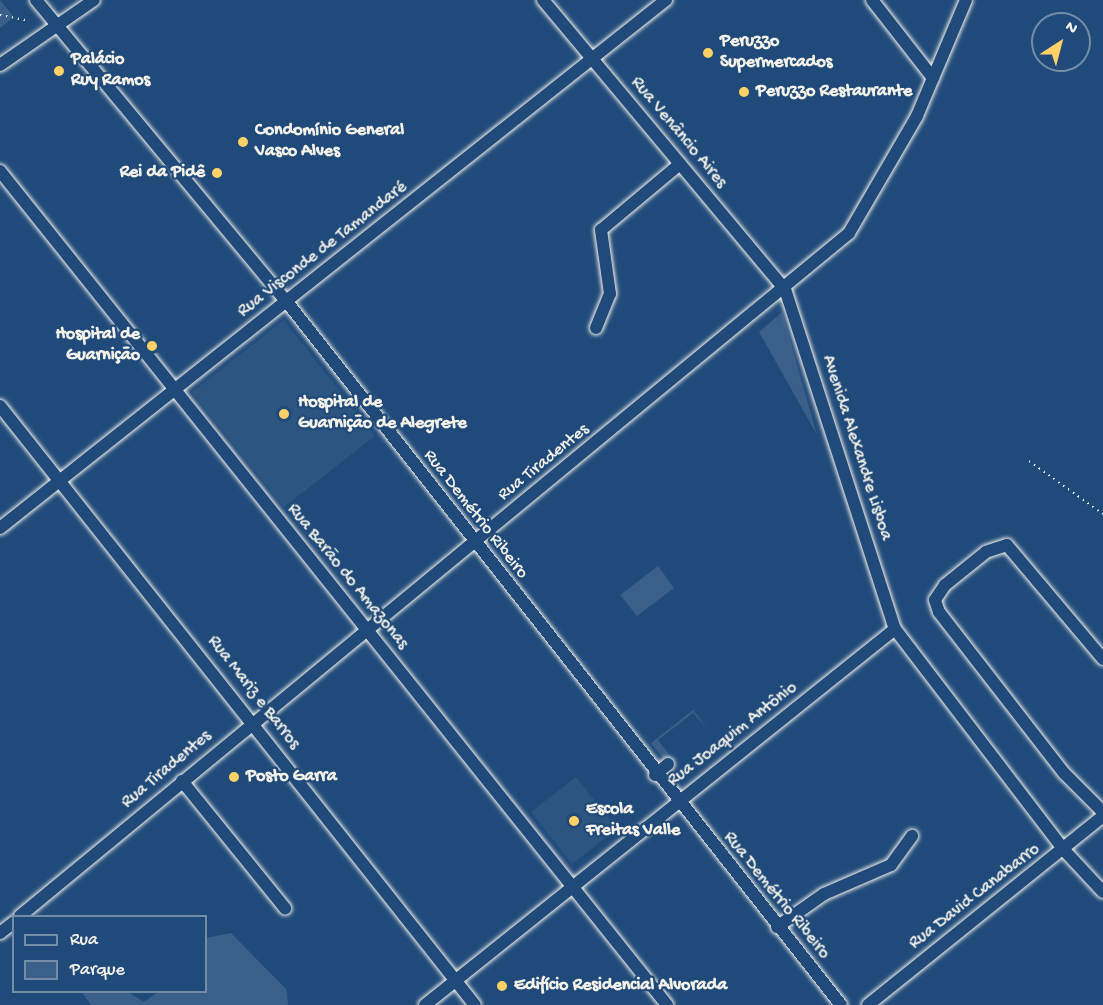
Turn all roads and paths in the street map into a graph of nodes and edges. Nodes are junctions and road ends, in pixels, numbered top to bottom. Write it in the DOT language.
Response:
graph roads {
  1 [pos="36,0"];
  2 [pos="94,0"];
  3 [pos="543,0"];
  4 [pos="666,0"];
  5 [pos="872,0"];
  6 [pos="966,0"];
  7 [pos="0,15"];
  8 [pos="26,20"];
  9 [pos="54,23"];
  10 [pos="593,58"];
  11 [pos="0,65"];
  12 [pos="933,78"];
  13 [pos="680,164"];
  14 [pos="0,171"];
  15 [pos="785,289"];
  16 [pos="286,302"];
  17 [pos="596,328"];
  18 [pos="174,391"];
  19 [pos="0,406"];
  20 [pos="1029,461"];
  21 [pos="60,480"];
  22 [pos="1103,514"];
  23 [pos="0,528"];
  24 [pos="474,543"];
  25 [pos="366,629"];
  26 [pos="895,629"];
  27 [pos="1103,659"];
  28 [pos="253,722"];
  29 [pos="668,764"];
  30 [pos="655,775"];
  31 [pos="182,781"];
  32 [pos="677,803"];
  33 [pos="1103,814"];
  34 [pos="912,836"];
  35 [pos="1064,850"];
  36 [pos="573,887"];
  37 [pos="1103,892"];
  38 [pos="285,908"];
  39 [pos="21,915"];
  40 [pos="12,924"];
  41 [pos="777,927"];
  42 [pos="0,933"];
  43 [pos="455,981"];
  44 [pos="425,1005"];
  45 [pos="475,1005"];
  46 [pos="667,1005"];
  47 [pos="841,1005"];
  48 [pos="868,1005"];
  1 -- 9 [label="street, Rua Demétrio Ribeiro"];
  2 -- 9 [label="street"];
  3 -- 10 [label="street, Rua Venâncio Aires"];
  4 -- 10 [label="street, Rua Visconde de Tamandaré"];
  5 -- 12 [label="street"];
  6 -- 12 [label="street"];
  7 -- 8 [label="path"];
  9 -- 11 [label="street"];
  9 -- 16 [label="street, Rua Demétrio Ribeiro"];
  10 -- 13 [label="street, Rua Venâncio Aires"];
  10 -- 16 [label="street, Rua Visconde de Tamandaré"];
  12 -- 15 [label="street"];
  13 -- 15 [label="street, Rua Venâncio Aires"];
  13 -- 17 [label="street"];
  14 -- 18 [label="street, Rua Barão do Amazonas"];
  15 -- 24 [label="street, Rua Tiradentes"];
  15 -- 26 [label="street, Avenida Alexandre Lisboa"];
  16 -- 18 [label="street, Rua Visconde de Tamandaré"];
  16 -- 24 [label="street, Rua Demétrio Ribeiro"];
  18 -- 21 [label="street, Rua Visconde de Tamandaré"];
  18 -- 25 [label="street, Rua Barão do Amazonas"];
  19 -- 21 [label="street, Rua Mariz e Barros"];
  20 -- 22 [label="path"];
  21 -- 23 [label="street, Rua Visconde de Tamandaré"];
  21 -- 28 [label="street, Rua Mariz e Barros"];
  24 -- 25 [label="street, Rua Tiradentes"];
  24 -- 30 [label="street, Rua Demétrio Ribeiro"];
  25 -- 28 [label="street, Rua Tiradentes"];
  25 -- 36 [label="street, Rua Barão do Amazonas"];
  26 -- 32 [label="street, Rua Joaquim Antônio"];
  26 -- 35 [label="street, Avenida Alexandre Lisboa"];
  27 -- 33 [label="street"];
  28 -- 31 [label="street, Rua Tiradentes"];
  28 -- 43 [label="street, Rua Mariz e Barros"];
  29 -- 30 [label="street"];
  30 -- 32 [label="street, Rua Demétrio Ribeiro"];
  31 -- 38 [label="street"];
  31 -- 39 [label="street, Rua Tiradentes"];
  32 -- 36 [label="street, Rua Joaquim Antônio"];
  32 -- 41 [label="street, Rua Demétrio Ribeiro"];
  33 -- 35 [label="street, Rua David Canabarro"];
  34 -- 41 [label="street"];
  35 -- 37 [label="street, Avenida Alexandre Lisboa"];
  35 -- 48 [label="street, Rua David Canabarro"];
  36 -- 43 [label="street, Rua Joaquim Antônio"];
  36 -- 46 [label="street, Rua Barão do Amazonas"];
  40 -- 42 [label="street"];
  41 -- 47 [label="street, Rua Demétrio Ribeiro"];
  43 -- 44 [label="street, Rua Joaquim Antônio"];
  43 -- 45 [label="street, Rua Mariz e Barros"];
}
